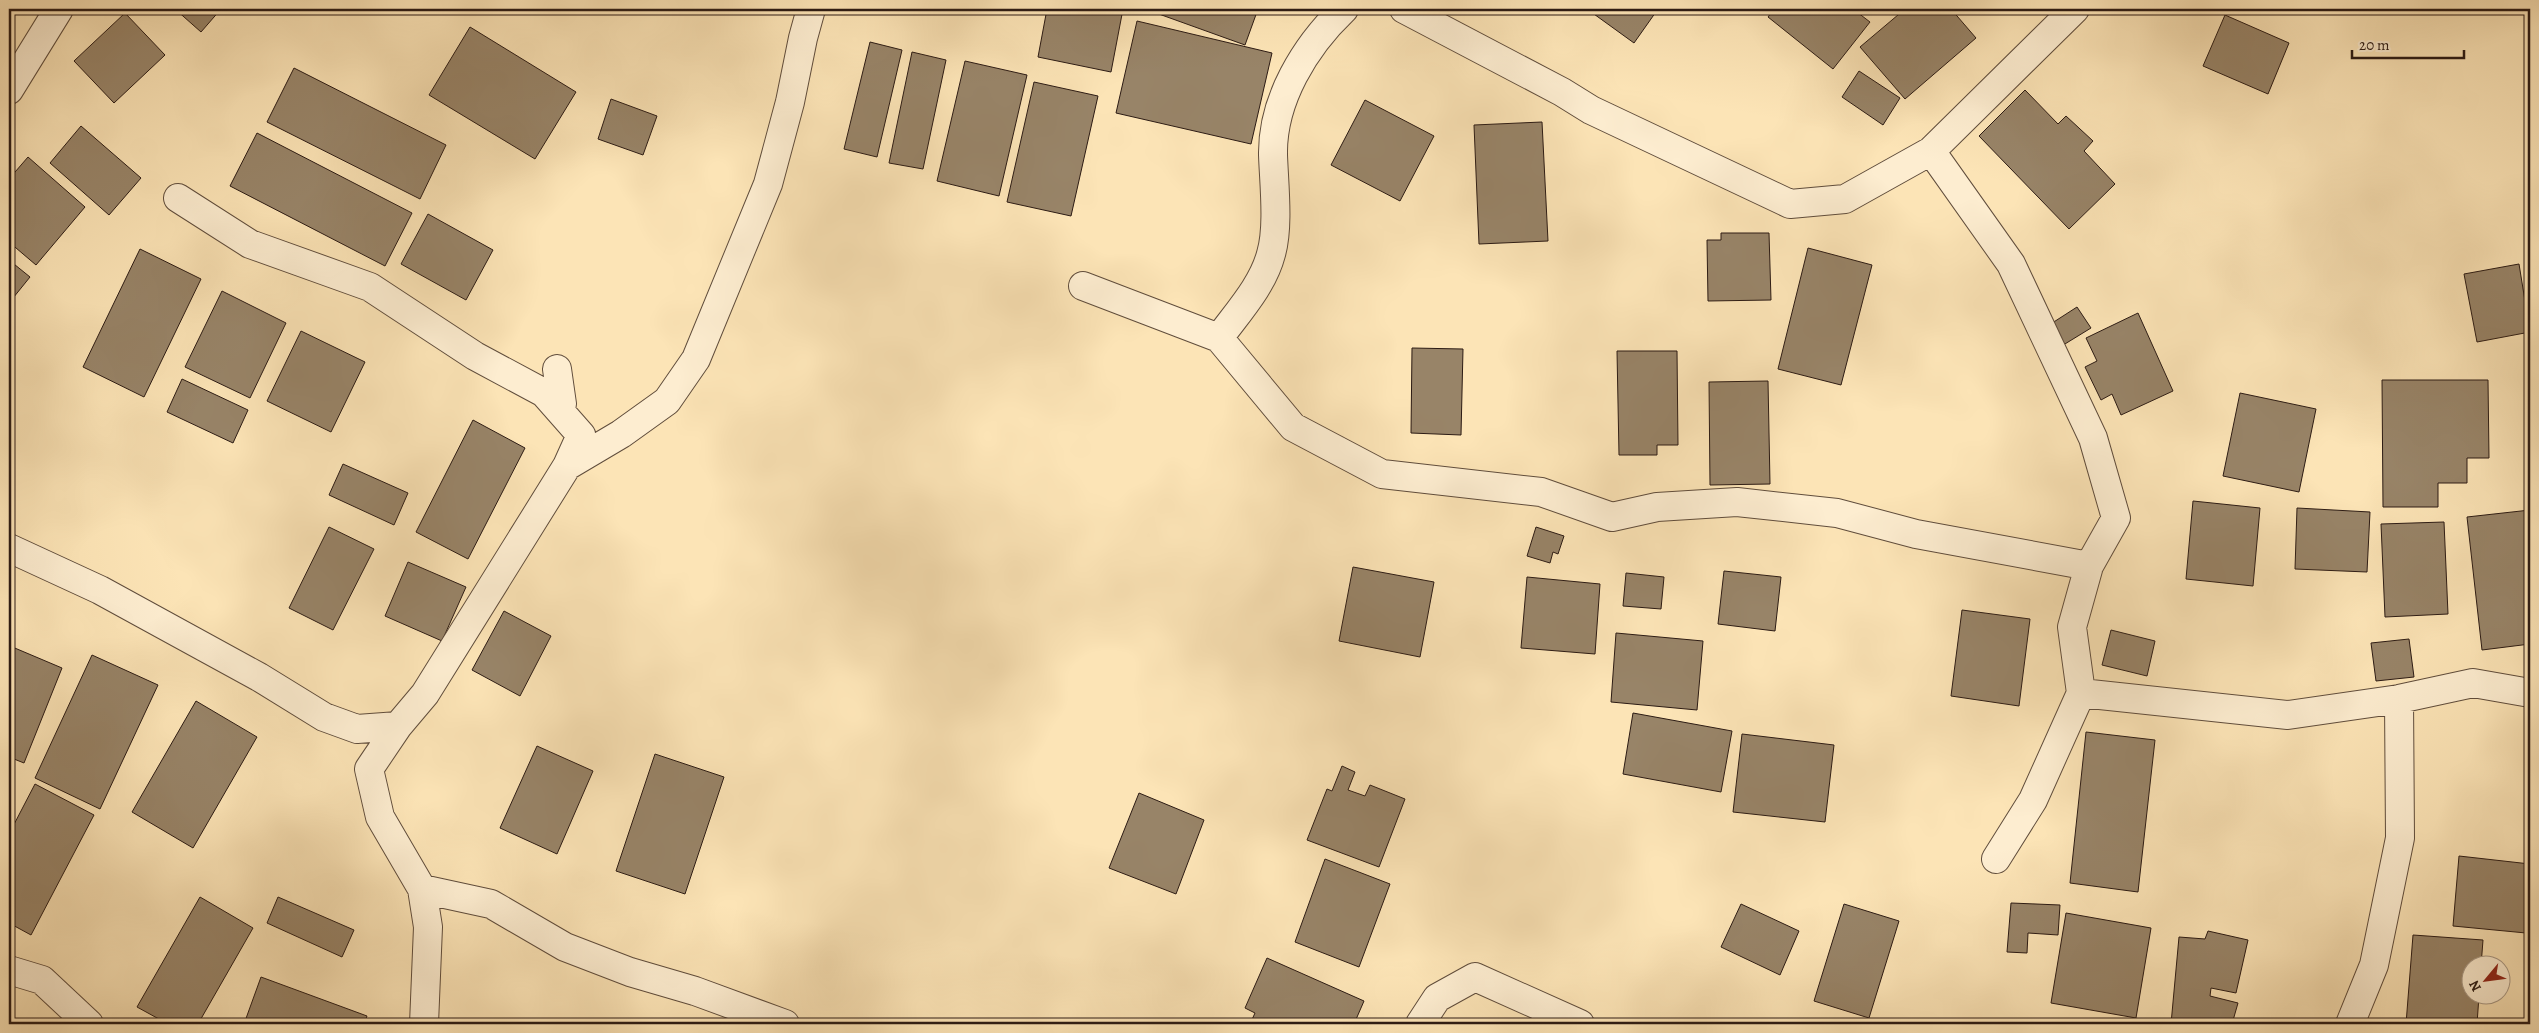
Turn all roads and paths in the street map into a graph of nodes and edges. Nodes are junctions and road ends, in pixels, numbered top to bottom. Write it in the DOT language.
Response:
graph roads {
  1 [pos="59,9"];
  2 [pos="811,9"];
  3 [pos="1404,9"];
  4 [pos="2074,9"];
  5 [pos="1330,14"];
  6 [pos="9,90"];
  7 [pos="1931,151"];
  8 [pos="178,198"];
  9 [pos="1083,286"];
  10 [pos="1219,338"];
  11 [pos="557,369"];
  12 [pos="544,393"];
  13 [pos="567,466"];
  14 [pos="9,548"];
  15 [pos="2089,566"];
  16 [pos="2081,693"];
  17 [pos="2530,693"];
  18 [pos="2400,699"];
  19 [pos="398,726"];
  20 [pos="357,729"];
  21 [pos="369,769"];
  22 [pos="1996,859"];
  23 [pos="422,889"];
  24 [pos="9,970"];
  25 [pos="89,1024"];
  26 [pos="424,1024"];
  27 [pos="785,1024"];
  28 [pos="1420,1024"];
  29 [pos="1580,1024"];
  30 [pos="2350,1024"];
  1 -- 6 [label="street"];
  2 -- 13 [label="street"];
  3 -- 7 [label="street"];
  4 -- 7 [label="street"];
  5 -- 10 [label="street"];
  7 -- 15 [label="street"];
  8 -- 12 [label="street"];
  9 -- 10 [label="street"];
  10 -- 15 [label="street"];
  11 -- 12 [label="street"];
  12 -- 13 [label="street"];
  13 -- 19 [label="street"];
  14 -- 20 [label="street"];
  15 -- 16 [label="street"];
  16 -- 18 [label="street"];
  16 -- 22 [label="street"];
  17 -- 18 [label="street"];
  18 -- 30 [label="street"];
  19 -- 20 [label="street"];
  19 -- 21 [label="street"];
  20 -- 21 [label="street"];
  21 -- 23 [label="street"];
  23 -- 26 [label="street"];
  23 -- 27 [label="street"];
  24 -- 25 [label="street"];
  28 -- 29 [label="street"];
}
